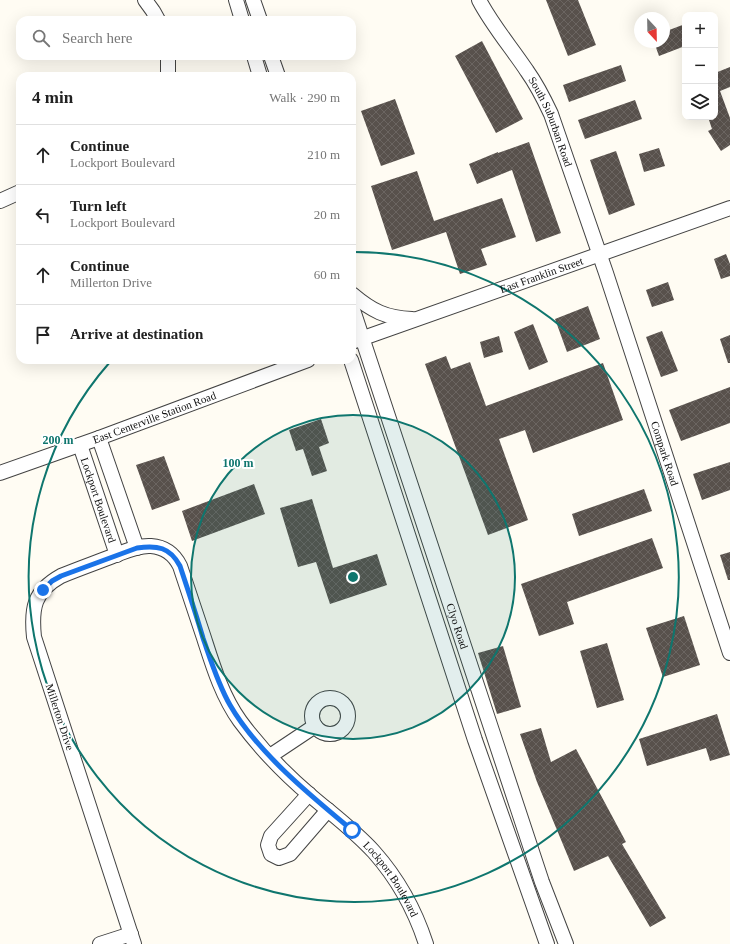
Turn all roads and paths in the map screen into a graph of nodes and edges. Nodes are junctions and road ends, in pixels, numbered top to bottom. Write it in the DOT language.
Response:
graph roads {
  1 [pos="145,0"];
  2 [pos="236,0"];
  3 [pos="253,0"];
  4 [pos="479,0"];
  5 [pos="156,16"];
  6 [pos="241,16"];
  7 [pos="259,16"];
  8 [pos="168,60"];
  9 [pos="255,60"];
  10 [pos="272,60"];
  11 [pos="168,72"];
  12 [pos="259,72"];
  13 [pos="277,72"];
  14 [pos="16,194"];
  15 [pos="0,201"];
  16 [pos="730,208"];
  17 [pos="600,254"];
  18 [pos="356,297"];
  19 [pos="417,319"];
  20 [pos="357,340"];
  21 [pos="297,364"];
  22 [pos="352,364"];
  23 [pos="99,438"];
  24 [pos="80,445"];
  25 [pos="0,473"];
  26 [pos="137,548"];
  27 [pos="117,555"];
  28 [pos="730,653"];
  29 [pos="315,726"];
  30 [pos="270,756"];
  31 [pos="309,794"];
  32 [pos="328,810"];
  33 [pos="133,939"];
  34 [pos="100,944"];
  35 [pos="426,944"];
  36 [pos="547,944"];
  37 [pos="566,944"];
  1 -- 5 [label="street"];
  2 -- 6 [label="street"];
  3 -- 7 [label="street"];
  4 -- 17 [label="street, South Suburban Road"];
  8 -- 11 [label="street"];
  9 -- 12 [label="street"];
  10 -- 13 [label="street"];
  14 -- 15 [label="street"];
  16 -- 17 [label="street, East Franklin Street"];
  17 -- 19 [label="street, East Franklin Street"];
  17 -- 28 [label="street, Compark Road"];
  18 -- 19 [label="street"];
  19 -- 20 [label="street, East Franklin Street"];
  20 -- 37 [label="street, Clyo Road"];
  21 -- 23 [label="street, East Centerville Station Road"];
  22 -- 36 [label="street, Clyo Road"];
  23 -- 24 [label="street, East Centerville Station Road"];
  23 -- 26 [label="street, Lockport Boulevard"];
  24 -- 25 [label="street, East Centerville Station Road"];
  24 -- 27 [label="street, Lockport Boulevard"];
  26 -- 27 [label="street, Millerton Drive"];
  26 -- 30 [label="street, Lockport Boulevard"];
  27 -- 33 [label="street, Millerton Drive"];
  29 -- 30 [label="street"];
  30 -- 31 [label="street, Lockport Boulevard"];
  31 -- 32 [label="street, Lockport Boulevard"];
  31 -- 32 [label="street"];
  32 -- 35 [label="street, Lockport Boulevard"];
  33 -- 34 [label="street"];
}
